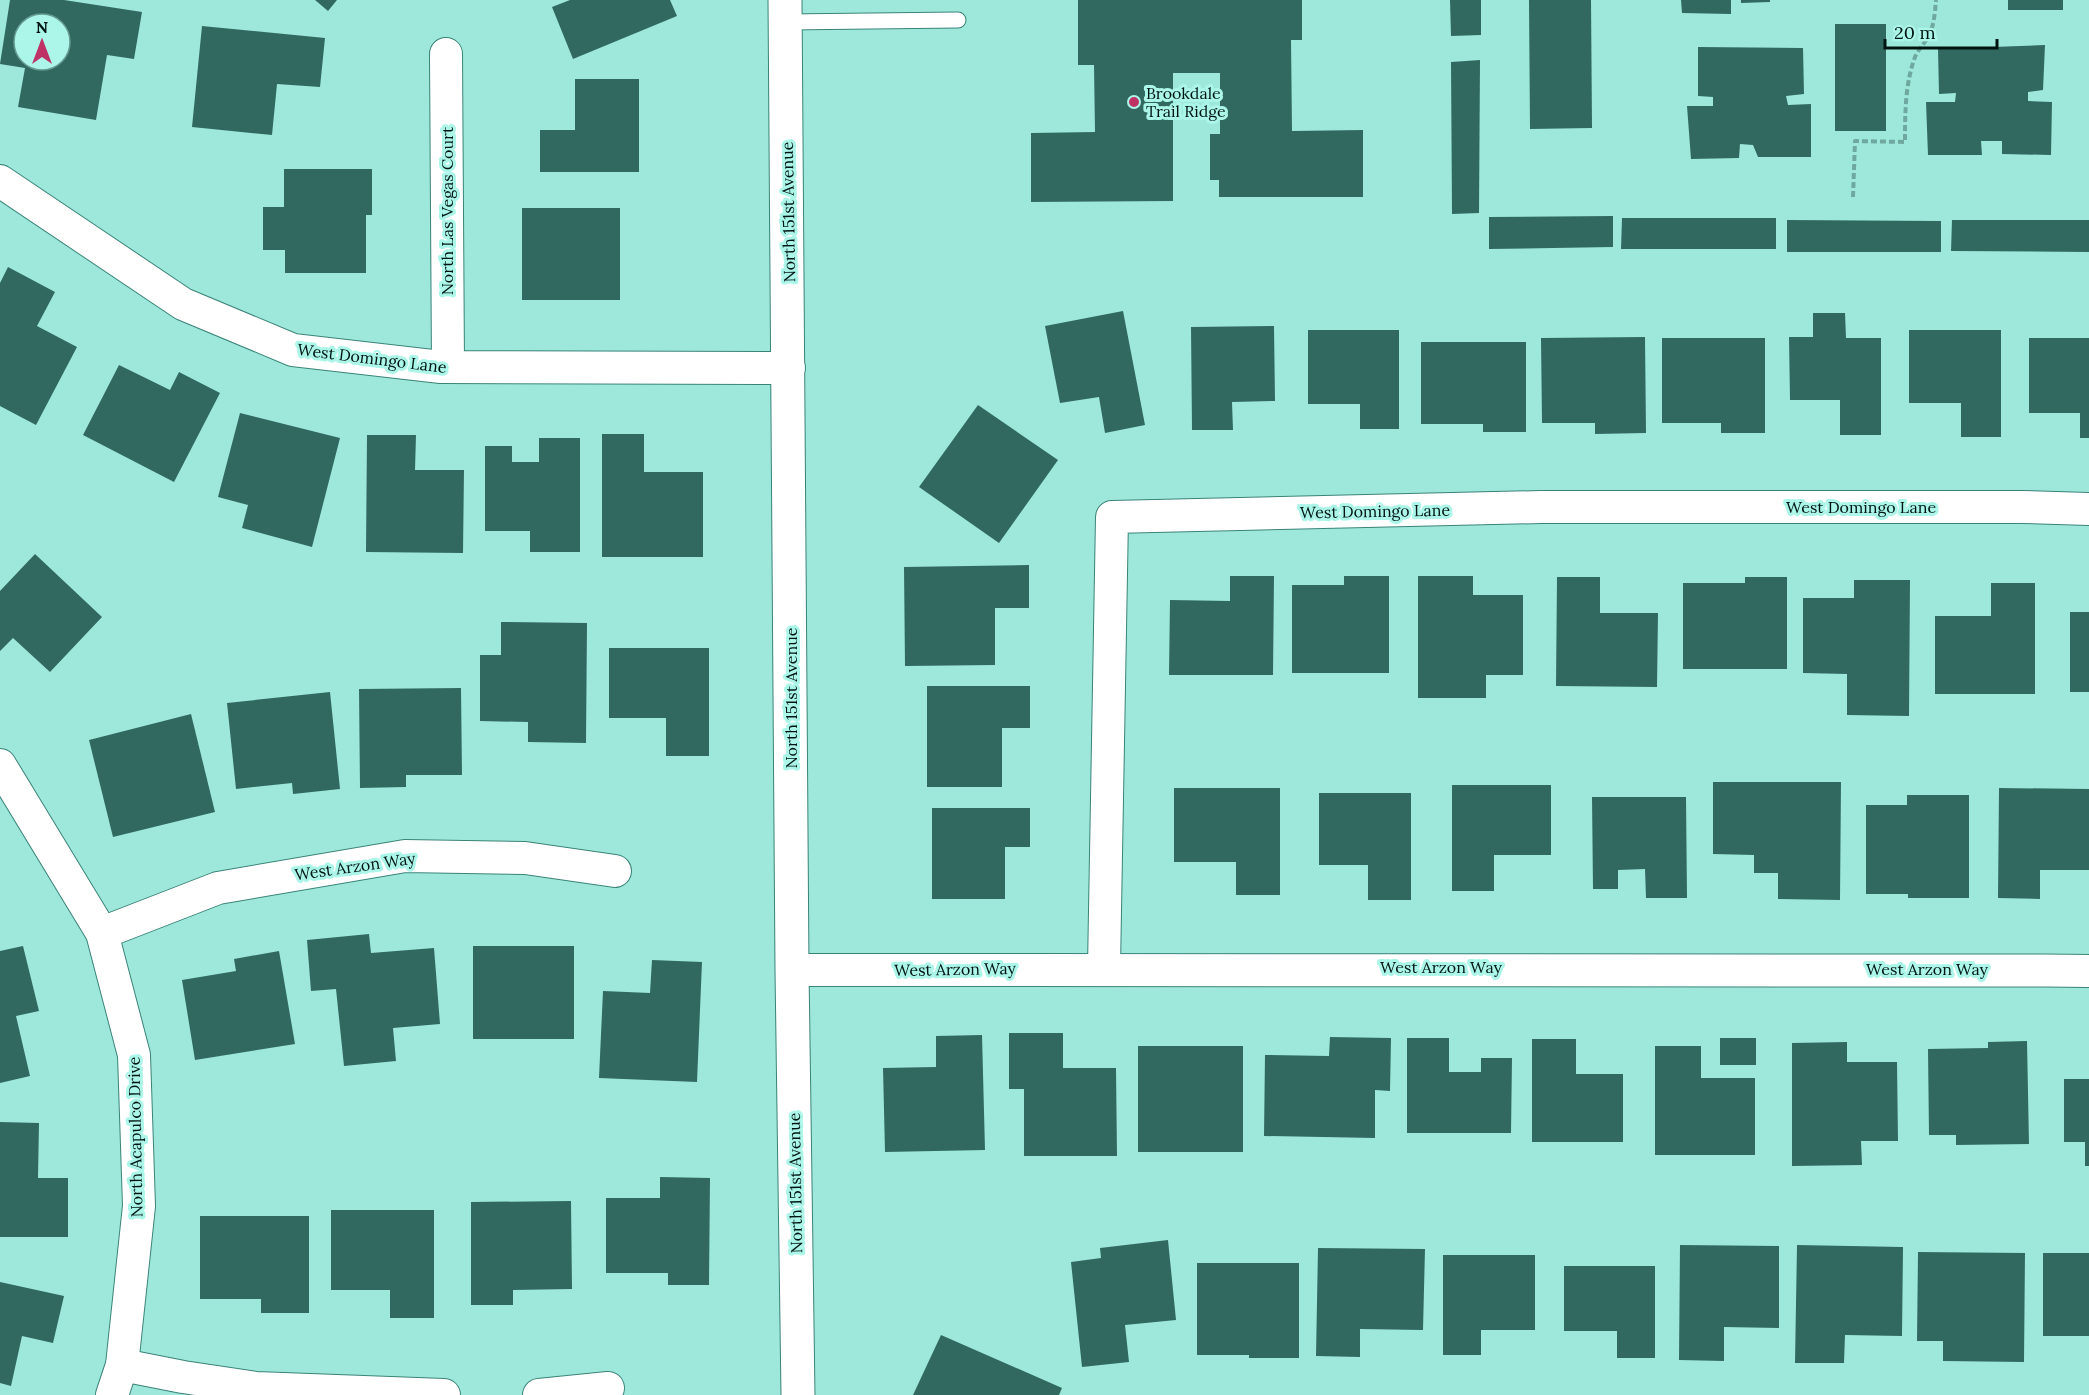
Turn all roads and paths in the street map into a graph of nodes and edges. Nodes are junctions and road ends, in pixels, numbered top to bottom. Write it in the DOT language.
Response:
graph roads {
  1 [pos="1936,0"];
  2 [pos="786,11"];
  3 [pos="958,20"];
  4 [pos="446,54"];
  5 [pos="0,181"];
  6 [pos="1853,197"];
  7 [pos="448,367"];
  8 [pos="789,369"];
  9 [pos="2089,509"];
  10 [pos="0,765"];
  11 [pos="615,871"];
  12 [pos="102,933"];
  13 [pos="1104,967"];
  14 [pos="792,970"];
  15 [pos="2089,970"];
  16 [pos="122,1365"];
  17 [pos="608,1388"];
  18 [pos="112,1395"];
  19 [pos="444,1395"];
  20 [pos="539,1395"];
  21 [pos="798,1395"];
  1 -- 6 [label="path"];
  2 -- 3 [label="lane"];
  2 -- 8 [label="street, North 151st Avenue"];
  4 -- 7 [label="street, North Las Vegas Court"];
  5 -- 7 [label="street, West Domingo Lane"];
  7 -- 8 [label="street, West Domingo Lane"];
  8 -- 14 [label="street, North 151st Avenue"];
  9 -- 13 [label="street, West Domingo Lane"];
  10 -- 12 [label="street, North Acapulco Drive"];
  11 -- 12 [label="street, West Arzon Way"];
  12 -- 16 [label="street, North Acapulco Drive"];
  13 -- 14 [label="street, West Arzon Way"];
  13 -- 15 [label="street, West Arzon Way"];
  14 -- 21 [label="street, North 151st Avenue"];
  16 -- 18 [label="street, North Acapulco Drive"];
  16 -- 19 [label="street"];
  17 -- 20 [label="street"];
}
